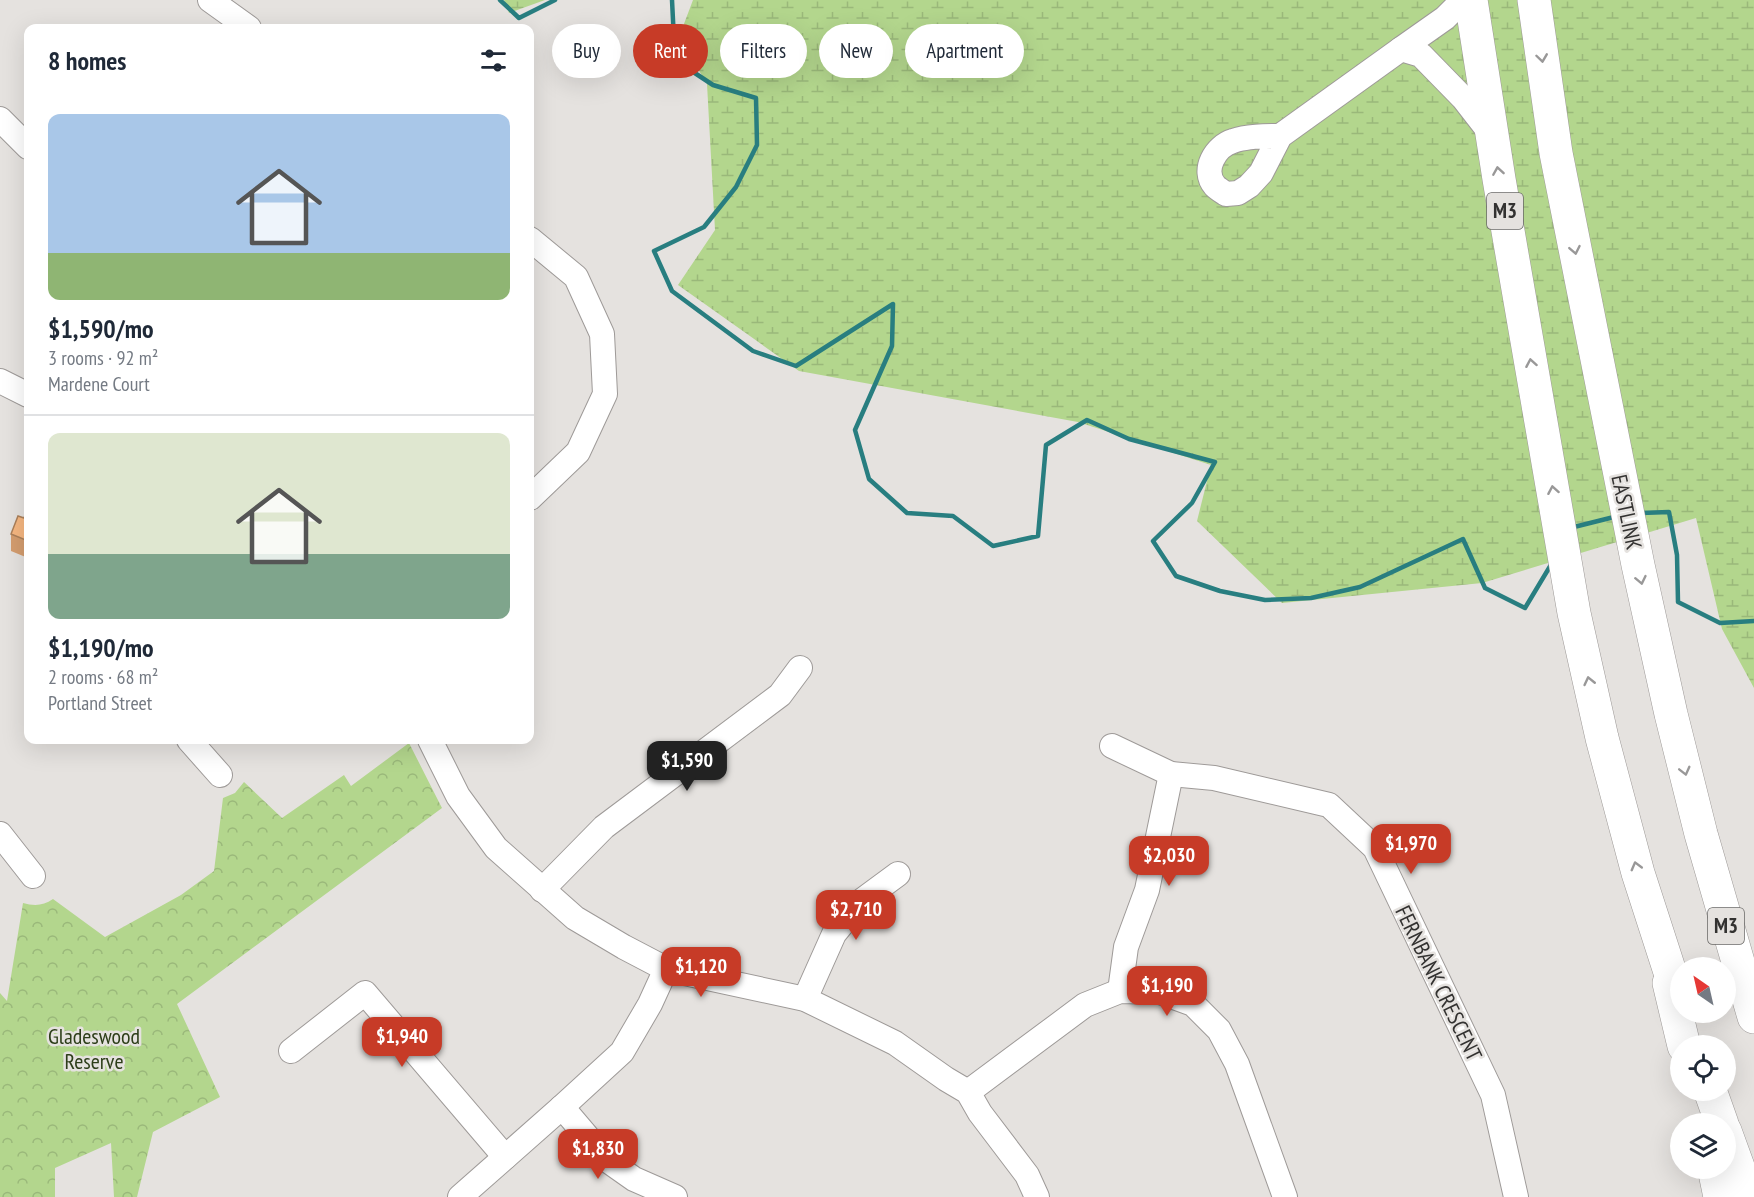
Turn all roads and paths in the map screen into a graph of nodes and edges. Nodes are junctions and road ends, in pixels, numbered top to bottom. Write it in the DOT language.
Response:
graph roads {
  1 [pos="210,0"];
  2 [pos="1463,0"];
  3 [pos="1471,0"];
  4 [pos="1534,0"];
  5 [pos="243,24"];
  6 [pos="1401,49"];
  7 [pos="0,119"];
  8 [pos="1280,136"];
  9 [pos="1492,136"];
  10 [pos="24,143"];
  11 [pos="534,242"];
  12 [pos="0,381"];
  13 [pos="24,393"];
  14 [pos="534,494"];
  15 [pos="801,668"];
  16 [pos="193,744"];
  17 [pos="432,744"];
  18 [pos="1112,746"];
  19 [pos="1171,774"];
  20 [pos="220,775"];
  21 [pos="0,834"];
  22 [pos="1701,834"];
  23 [pos="898,874"];
  24 [pos="33,876"];
  25 [pos="542,890"];
  26 [pos="1654,922"];
  27 [pos="1754,962"];
  28 [pos="666,969"];
  29 [pos="1670,972"];
  30 [pos="1120,991"];
  31 [pos="805,999"];
  32 [pos="1754,1017"];
  33 [pos="1681,1035"];
  34 [pos="291,1051"];
  35 [pos="968,1092"];
  36 [pos="562,1107"];
  37 [pos="505,1157"];
  38 [pos="1736,1161"];
  39 [pos="1716,1179"];
  40 [pos="460,1197"];
  41 [pos="675,1197"];
  42 [pos="1037,1197"];
  43 [pos="1285,1197"];
  44 [pos="1516,1197"];
  45 [pos="1720,1197"];
  46 [pos="1749,1197"];
  1 -- 5 [label="street"];
  2 -- 6 [label="street"];
  3 -- 9 [label="highway, M3"];
  4 -- 22 [label="highway, EASTLINK / M3, one-way"];
  6 -- 8 [label="street"];
  6 -- 9 [label="street"];
  7 -- 10 [label="street"];
  26 -- 9 [label="highway, M3, one-way"];
  11 -- 14 [label="street"];
  12 -- 13 [label="street"];
  15 -- 25 [label="street"];
  16 -- 20 [label="street"];
  17 -- 25 [label="street"];
  18 -- 19 [label="street, FERNBANK CRESCENT"];
  19 -- 30 [label="street"];
  19 -- 44 [label="street, FERNBANK CRESCENT"];
  21 -- 24 [label="street"];
  22 -- 27 [label="highway"];
  22 -- 32 [label="highway, EASTLINK / M3"];
  23 -- 31 [label="street"];
  25 -- 28 [label="street"];
  26 -- 29 [label="highway, M3"];
  26 -- 33 [label="highway"];
  28 -- 31 [label="street"];
  28 -- 36 [label="street"];
  30 -- 35 [label="street"];
  30 -- 43 [label="street"];
  31 -- 35 [label="street"];
  34 -- 37 [label="street"];
  35 -- 42 [label="street"];
  36 -- 37 [label="street"];
  36 -- 41 [label="street"];
  37 -- 40 [label="street"];
  38 -- 46 [label="highway"];
  39 -- 45 [label="highway"];
}
